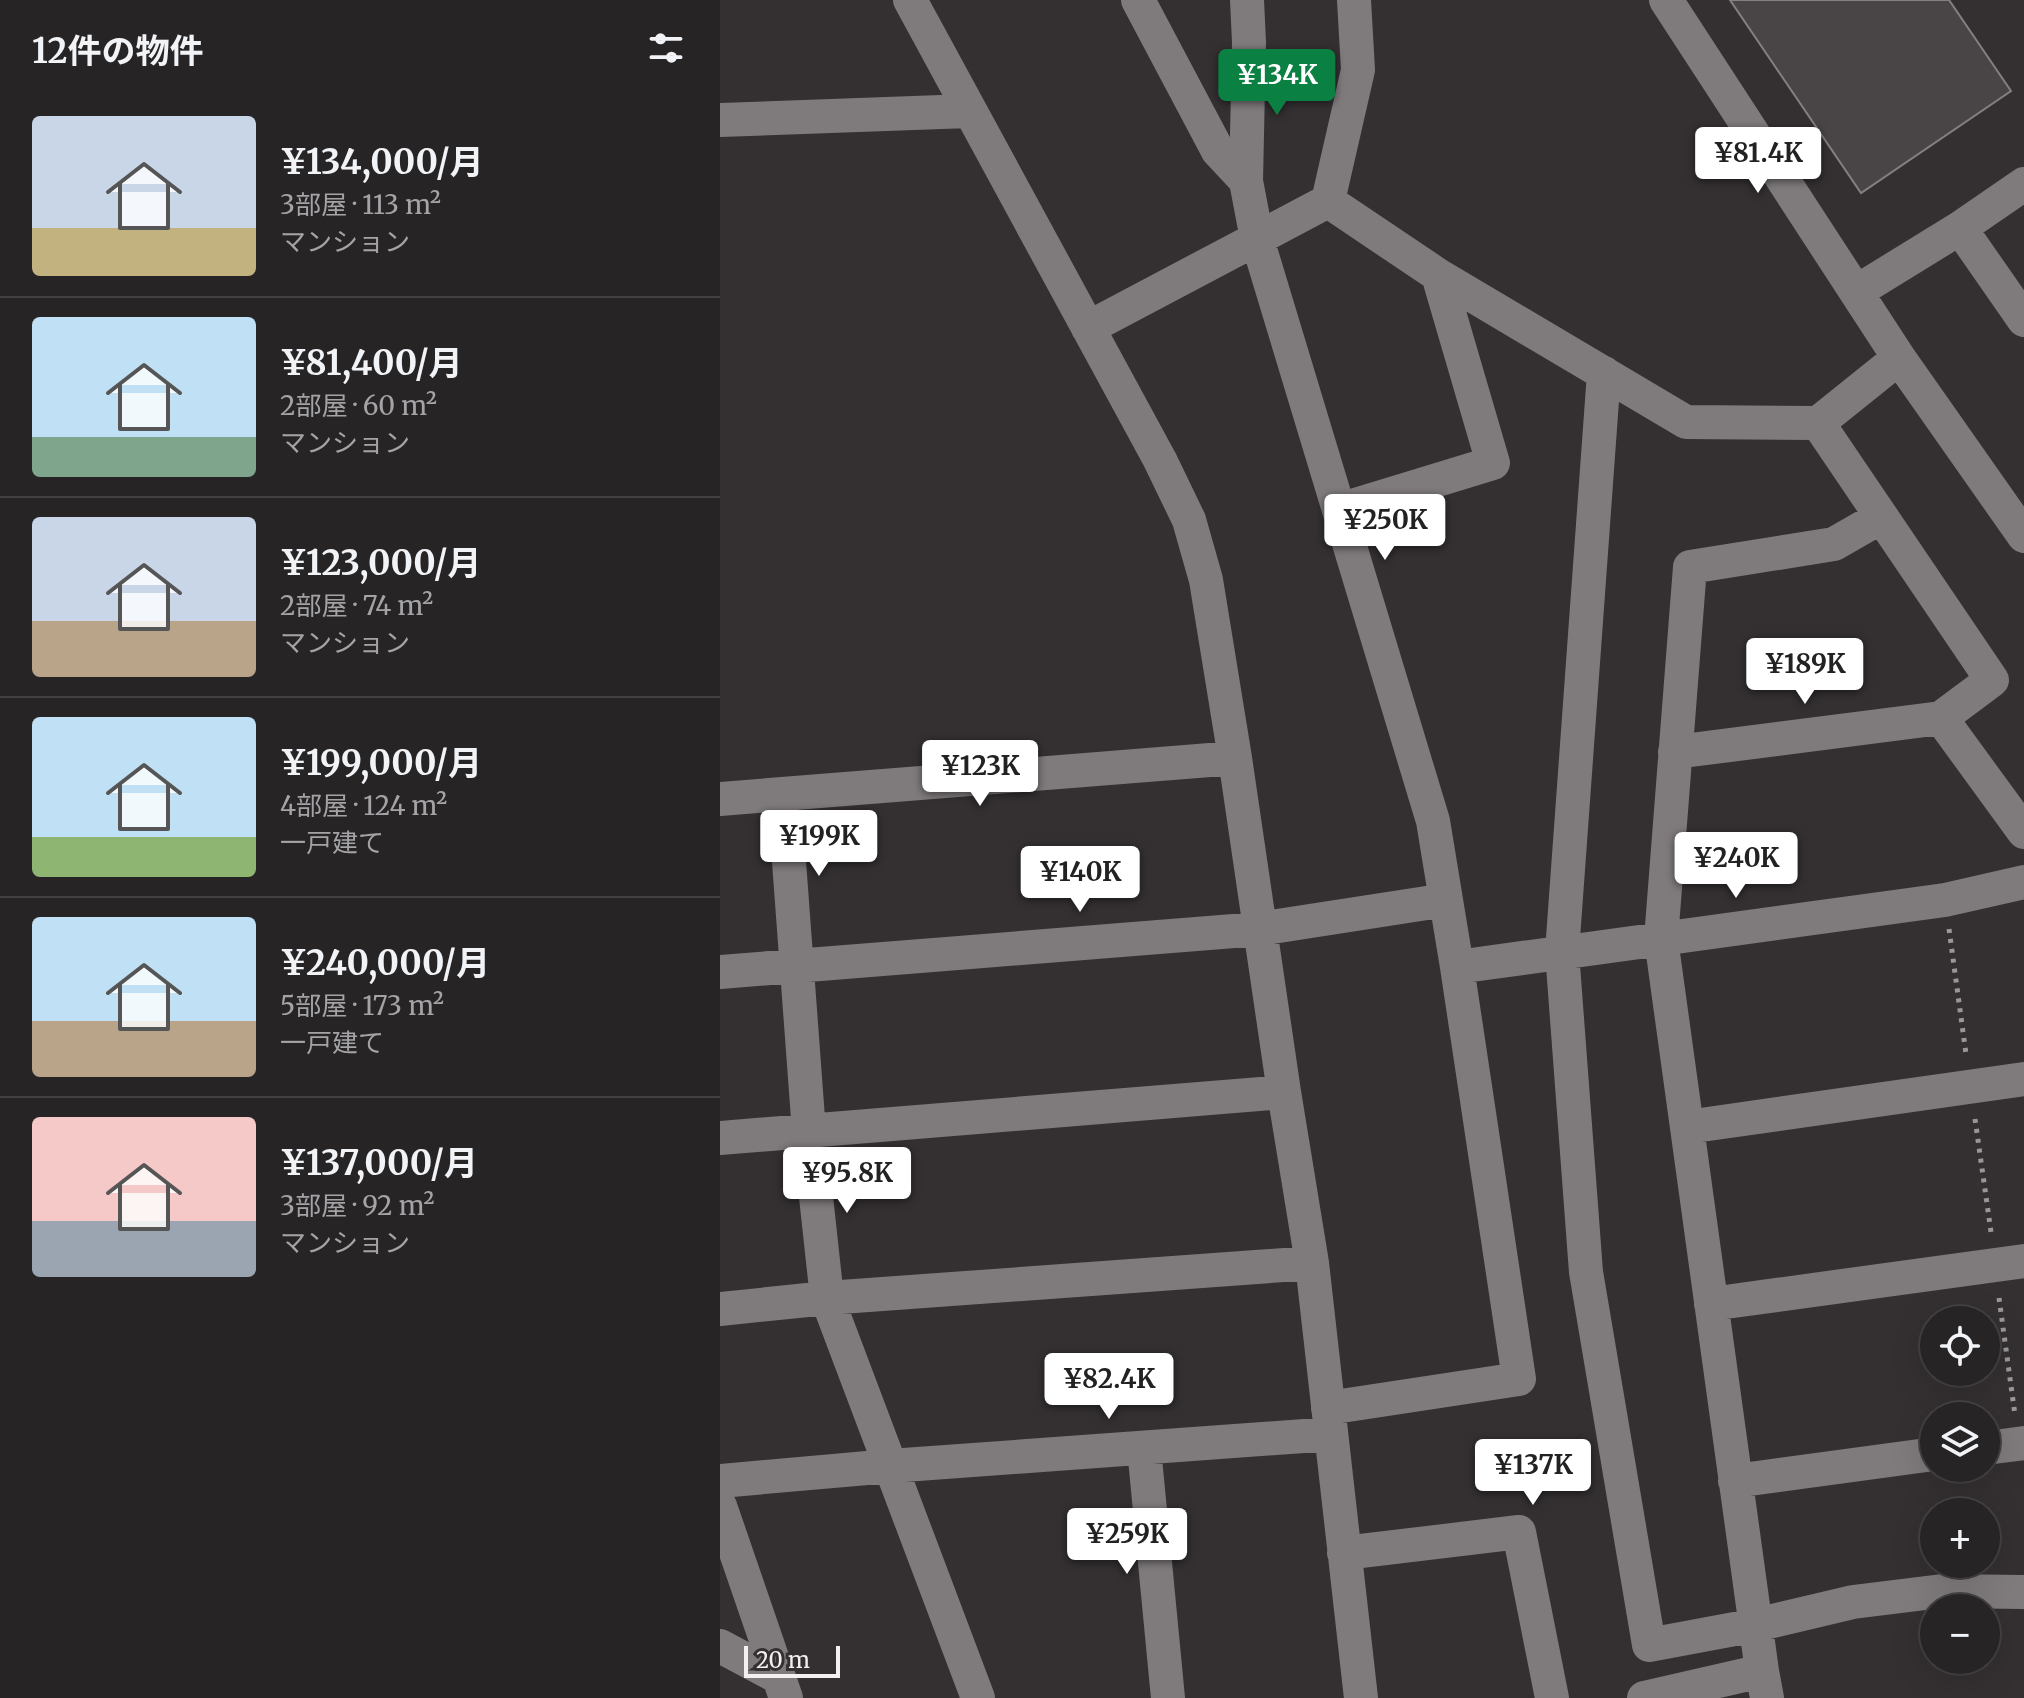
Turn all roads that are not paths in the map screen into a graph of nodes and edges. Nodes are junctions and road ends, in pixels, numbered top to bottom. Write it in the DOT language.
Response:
graph roads {
  1 [pos="910,0"];
  2 [pos="1138,0"];
  3 [pos="1247,0"];
  4 [pos="1354,0"];
  5 [pos="1666,0"];
  6 [pos="969,111"];
  7 [pos="720,120"];
  8 [pos="1246,181"];
  9 [pos="2024,184"];
  10 [pos="1328,201"];
  11 [pos="1960,228"];
  12 [pos="1257,239"];
  13 [pos="1438,275"];
  14 [pos="1856,292"];
  15 [pos="2024,320"];
  16 [pos="1088,328"];
  17 [pos="1899,358"];
  18 [pos="1604,373"];
  19 [pos="1818,423"];
  20 [pos="1339,510"];
  21 [pos="1881,517"];
  22 [pos="2024,536"];
  23 [pos="1941,718"];
  24 [pos="1675,752"];
  25 [pos="1235,758"];
  26 [pos="784,794"];
  27 [pos="720,799"];
  28 [pos="2024,832"];
  29 [pos="2024,882"];
  30 [pos="1446,900"];
  31 [pos="1259,929"];
  32 [pos="1661,939"];
  33 [pos="1562,952"];
  34 [pos="796,966"];
  35 [pos="1457,967"];
  36 [pos="720,972"];
  37 [pos="2024,1079"];
  38 [pos="1284,1092"];
  39 [pos="1687,1127"];
  40 [pos="809,1132"];
  41 [pos="720,1138"];
  42 [pos="1312,1263"];
  43 [pos="2010,1263"];
  44 [pos="827,1298"];
  45 [pos="1711,1304"];
  46 [pos="720,1309"];
  47 [pos="1330,1421"];
  48 [pos="1144,1448"];
  49 [pos="1920,1456"];
  50 [pos="890,1466"];
  51 [pos="720,1481"];
  52 [pos="1735,1481"];
  53 [pos="720,1506"];
  54 [pos="1344,1553"];
  55 [pos="2024,1592"];
  56 [pos="1756,1625"];
  57 [pos="720,1646"];
  58 [pos="1765,1685"];
  59 [pos="782,1688"];
  60 [pos="978,1698"];
  61 [pos="1168,1698"];
  62 [pos="1361,1698"];
  63 [pos="1552,1698"];
  64 [pos="1644,1698"];
  1 -- 6 [label="street"];
  2 -- 8 [label="street"];
  3 -- 8 [label="street"];
  4 -- 10 [label="street"];
  5 -- 14 [label="street"];
  6 -- 7 [label="street"];
  6 -- 16 [label="street"];
  8 -- 12 [label="street"];
  9 -- 11 [label="street"];
  10 -- 12 [label="street"];
  10 -- 13 [label="street"];
  11 -- 14 [label="street"];
  11 -- 15 [label="street"];
  12 -- 16 [label="street"];
  12 -- 20 [label="street"];
  13 -- 18 [label="street"];
  13 -- 20 [label="street"];
  14 -- 17 [label="street"];
  16 -- 25 [label="street"];
  17 -- 19 [label="street"];
  17 -- 22 [label="street"];
  18 -- 19 [label="street"];
  18 -- 33 [label="street"];
  19 -- 21 [label="street"];
  20 -- 30 [label="street"];
  21 -- 23 [label="street"];
  21 -- 24 [label="street"];
  23 -- 24 [label="street"];
  23 -- 28 [label="street"];
  24 -- 32 [label="street"];
  25 -- 26 [label="street"];
  25 -- 31 [label="street"];
  26 -- 27 [label="street"];
  26 -- 34 [label="street"];
  29 -- 32 [label="street"];
  30 -- 31 [label="street"];
  30 -- 35 [label="street"];
  31 -- 34 [label="street"];
  31 -- 38 [label="street"];
  32 -- 33 [label="street"];
  32 -- 39 [label="street"];
  33 -- 35 [label="street"];
  33 -- 56 [label="street"];
  34 -- 36 [label="street"];
  34 -- 40 [label="street"];
  35 -- 47 [label="street"];
  37 -- 39 [label="street"];
  38 -- 40 [label="street"];
  38 -- 42 [label="street"];
  39 -- 45 [label="street"];
  40 -- 41 [label="street"];
  40 -- 44 [label="street"];
  42 -- 44 [label="street"];
  42 -- 47 [label="street"];
  43 -- 45 [label="street"];
  44 -- 46 [label="street"];
  44 -- 50 [label="street"];
  45 -- 52 [label="street"];
  47 -- 48 [label="street"];
  47 -- 54 [label="street"];
  48 -- 50 [label="street"];
  48 -- 61 [label="street"];
  49 -- 52 [label="street"];
  50 -- 51 [label="street"];
  50 -- 60 [label="street"];
  52 -- 56 [label="street"];
  53 -- 59 [label="street"];
  54 -- 62 [label="street"];
  54 -- 63 [label="street"];
  55 -- 56 [label="street"];
  56 -- 58 [label="street"];
  57 -- 59 [label="street"];
  58 -- 64 [label="street"];
}
